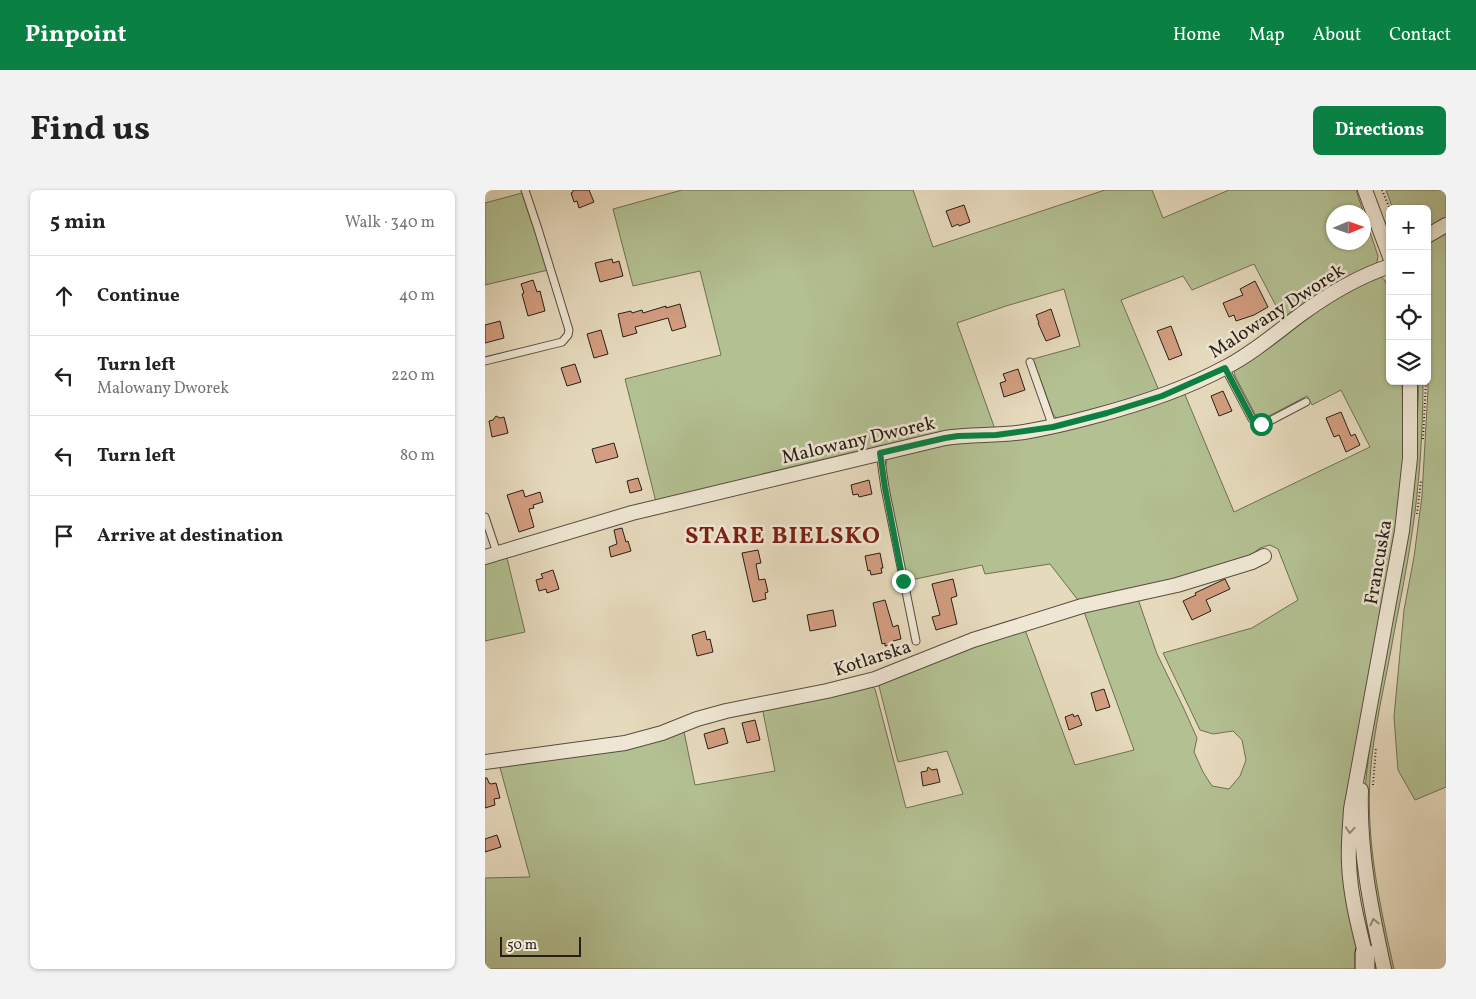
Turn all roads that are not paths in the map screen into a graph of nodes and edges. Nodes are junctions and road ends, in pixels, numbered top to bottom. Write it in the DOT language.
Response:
graph roads {
  1 [pos="525,190"];
  2 [pos="1365,190"];
  3 [pos="1446,225"];
  4 [pos="1431,234"];
  5 [pos="1387,250"];
  6 [pos="1386,261"];
  7 [pos="485,361"];
  8 [pos="1030,362"];
  9 [pos="1225,368"];
  10 [pos="1410,385"];
  11 [pos="1306,402"];
  12 [pos="1053,427"];
  13 [pos="880,453"];
  14 [pos="485,517"];
  15 [pos="491,555"];
  16 [pos="1264,556"];
  17 [pos="916,640"];
  18 [pos="1362,747"];
  19 [pos="485,762"];
  20 [pos="1367,964"];
  21 [pos="1385,969"];
  1 -- 7 [label="lane"];
  2 -- 5 [label="street"];
  3 -- 4 [label="street"];
  6 -- 9 [label="street, Malowany Dworek"];
  8 -- 12 [label="lane"];
  9 -- 11 [label="lane"];
  9 -- 12 [label="street, Malowany Dworek"];
  10 -- 18 [label="street, Francuska"];
  12 -- 13 [label="street, Malowany Dworek"];
  13 -- 15 [label="street, Malowany Dworek"];
  13 -- 17 [label="lane"];
  14 -- 15 [label="lane"];
  16 -- 19 [label="street, Kotlarska"];
  18 -- 20 [label="street, Francuska, one-way"];
  21 -- 18 [label="street, Francuska, one-way"];
}
